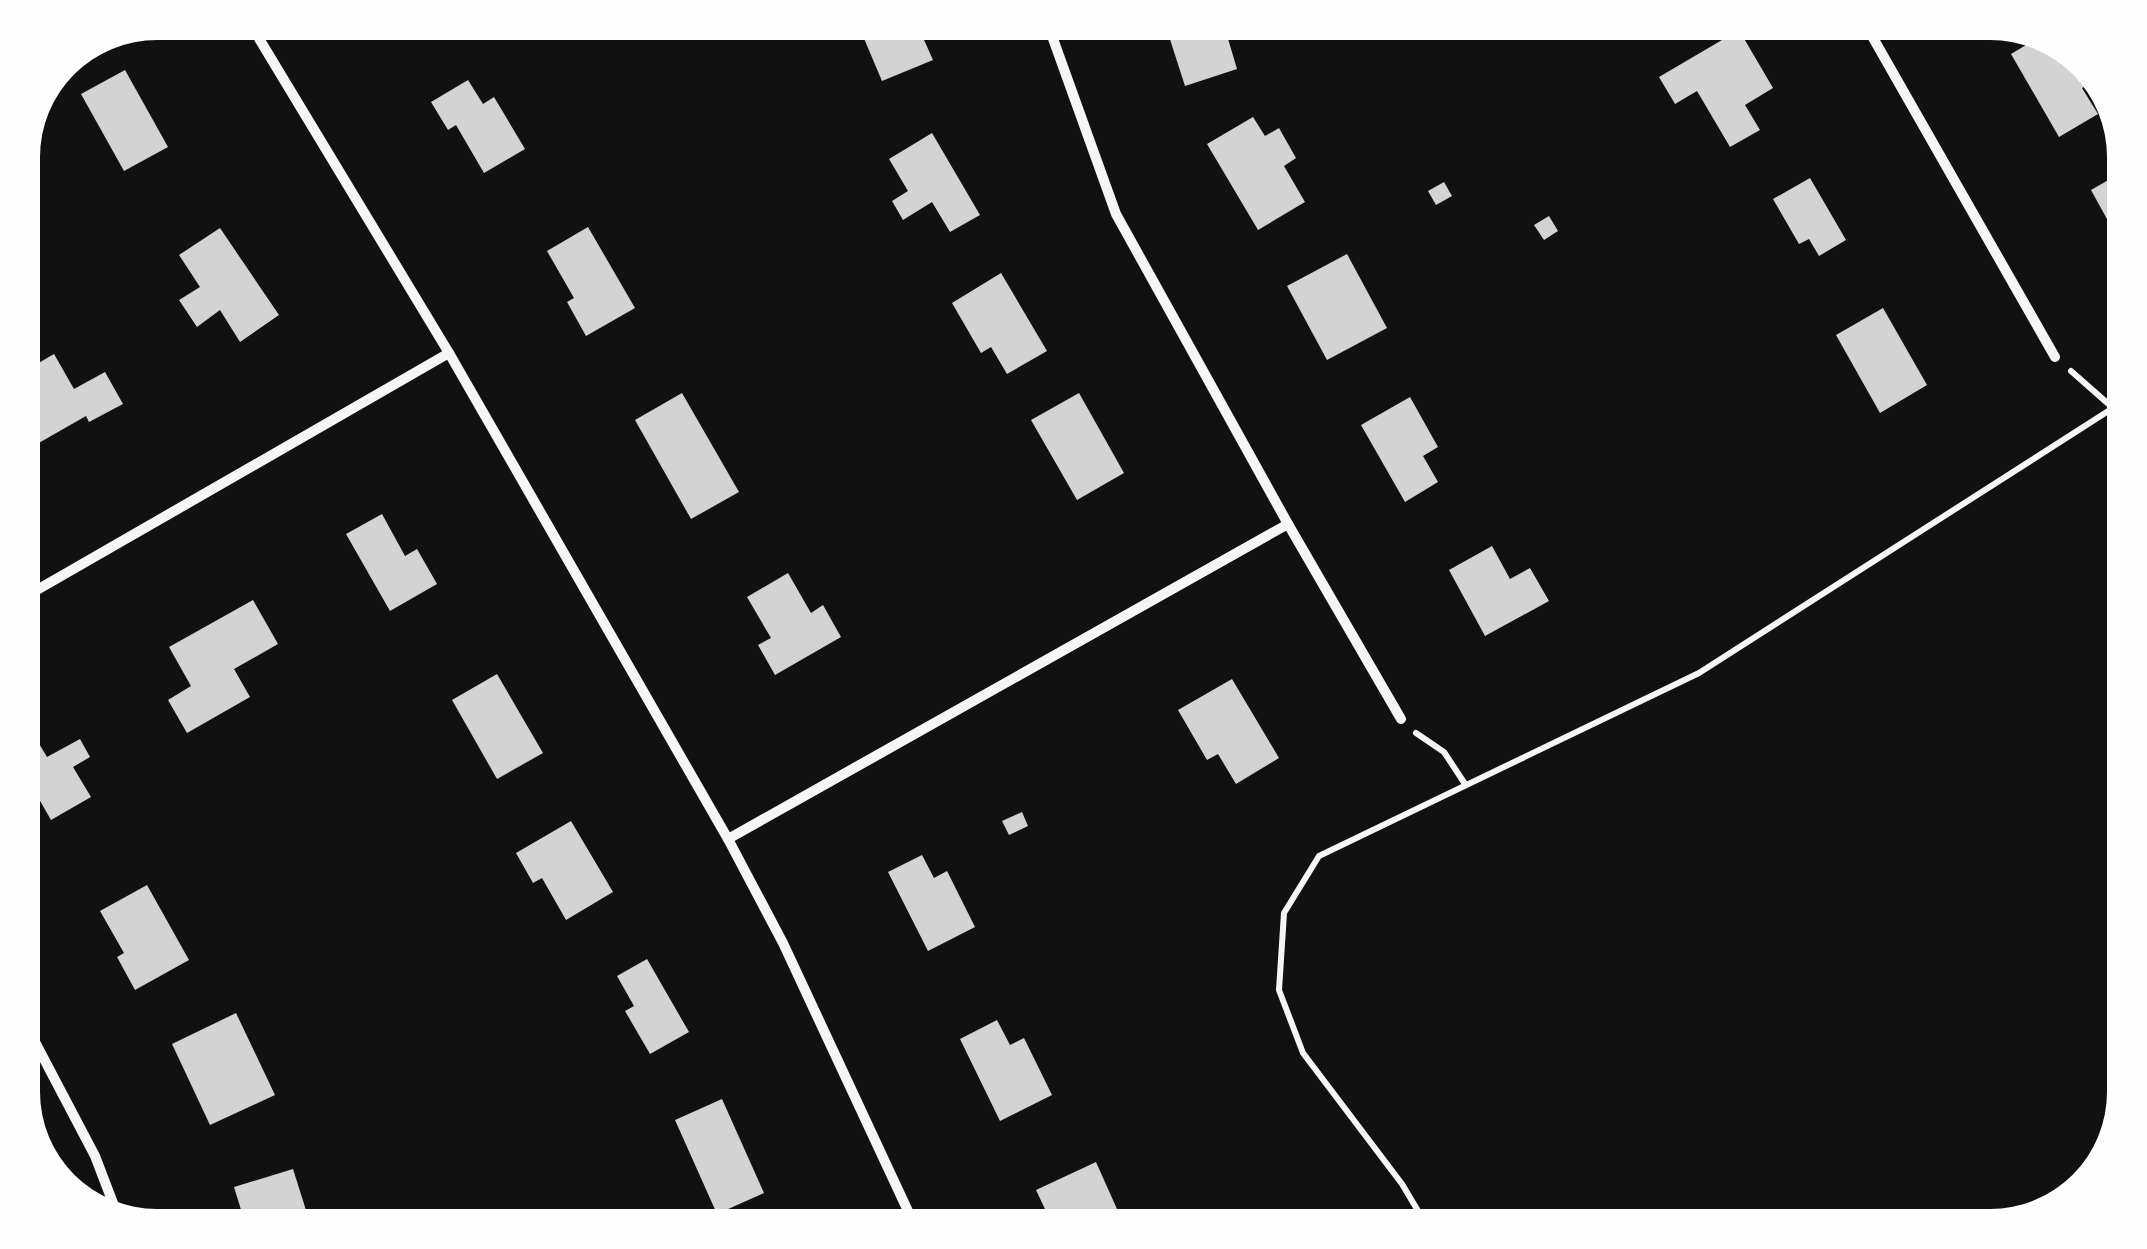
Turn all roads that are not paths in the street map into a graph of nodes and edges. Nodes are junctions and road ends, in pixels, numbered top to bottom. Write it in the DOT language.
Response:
graph roads {
  1 [pos="261,40"];
  2 [pos="1053,40"];
  3 [pos="1874,40"];
  4 [pos="449,353"];
  5 [pos="2055,357"];
  6 [pos="1288,524"];
  7 [pos="40,588"];
  8 [pos="1401,718"];
  9 [pos="728,838"];
  10 [pos="40,1051"];
  11 [pos="112,1200"];
  12 [pos="907,1209"];
  1 -- 4 [label="street"];
  2 -- 6 [label="street"];
  3 -- 5 [label="street"];
  4 -- 7 [label="street"];
  4 -- 9 [label="street"];
  6 -- 8 [label="street"];
  6 -- 9 [label="street"];
  9 -- 12 [label="street"];
  10 -- 11 [label="street"];
}
